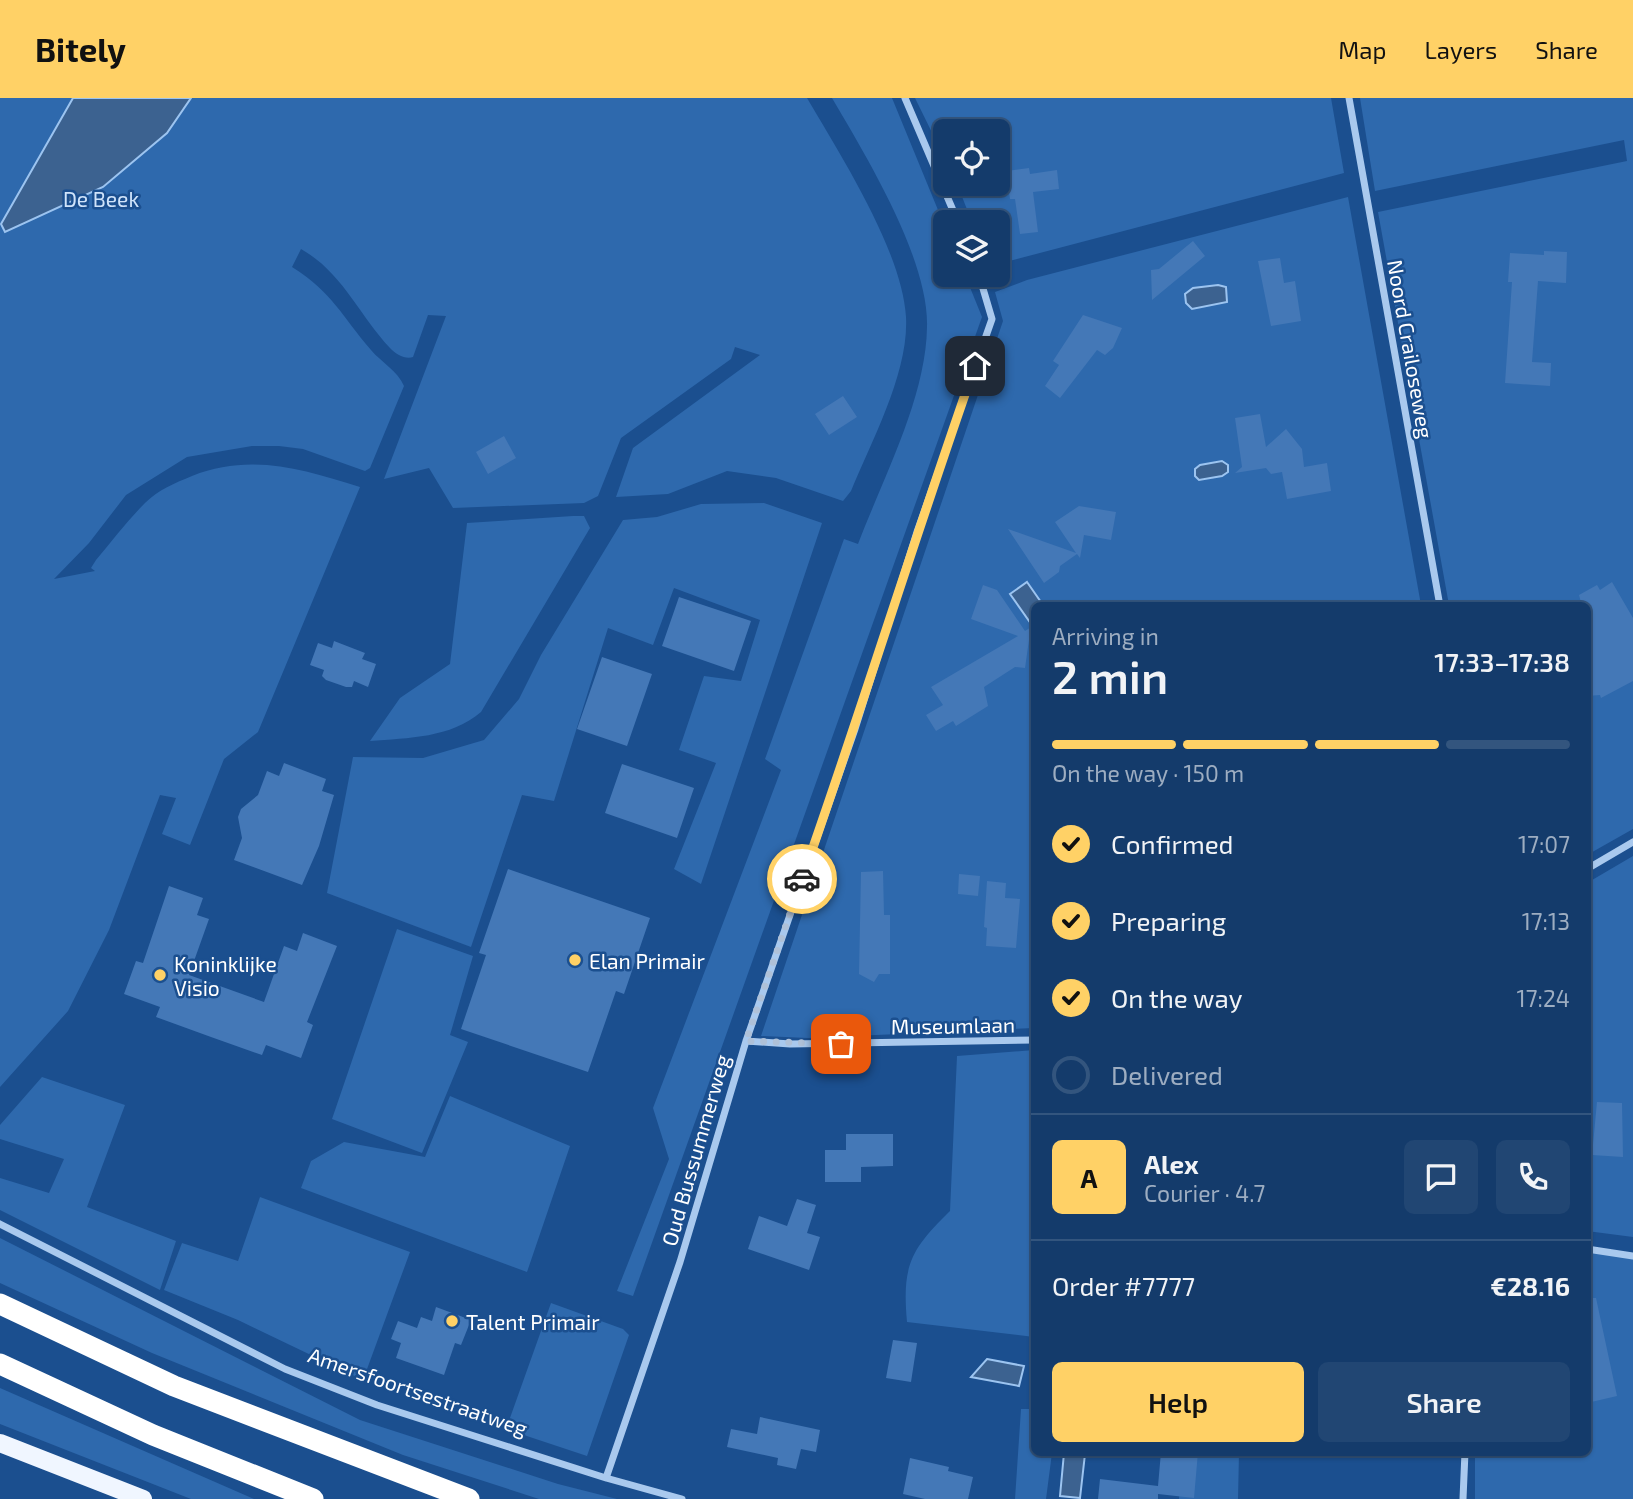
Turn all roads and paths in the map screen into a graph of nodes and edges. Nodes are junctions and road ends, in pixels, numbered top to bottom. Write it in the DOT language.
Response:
graph roads {
  1 [pos="905,98"];
  2 [pos="1349,98"];
  3 [pos="953,210"];
  4 [pos="983,287"];
  5 [pos="1439,602"];
  6 [pos="1633,842"];
  7 [pos="1591,867"];
  8 [pos="1031,1040"];
  9 [pos="746,1041"];
  10 [pos="0,1224"];
  11 [pos="1591,1250"];
  12 [pos="1633,1256"];
  13 [pos="0,1304"];
  14 [pos="0,1364"];
  15 [pos="0,1443"];
  16 [pos="1465,1456"];
  17 [pos="606,1478"];
  18 [pos="143,1499"];
  19 [pos="313,1499"];
  20 [pos="468,1499"];
  21 [pos="682,1499"];
  22 [pos="1463,1499"];
  1 -- 3 [label="street"];
  2 -- 5 [label="street, Noord Crailoseweg"];
  4 -- 9 [label="street, Oud Bussummerweg"];
  6 -- 7 [label="street"];
  8 -- 9 [label="street, Museumlaan"];
  9 -- 17 [label="street, Oud Bussummerweg"];
  10 -- 17 [label="street, Amersfoortsestraatweg"];
  11 -- 12 [label="street"];
  13 -- 20 [label="highway"];
  14 -- 19 [label="highway"];
  15 -- 18 [label="main road"];
  16 -- 22 [label="street"];
  17 -- 21 [label="street, Amersfoortsestraatweg"];
}
